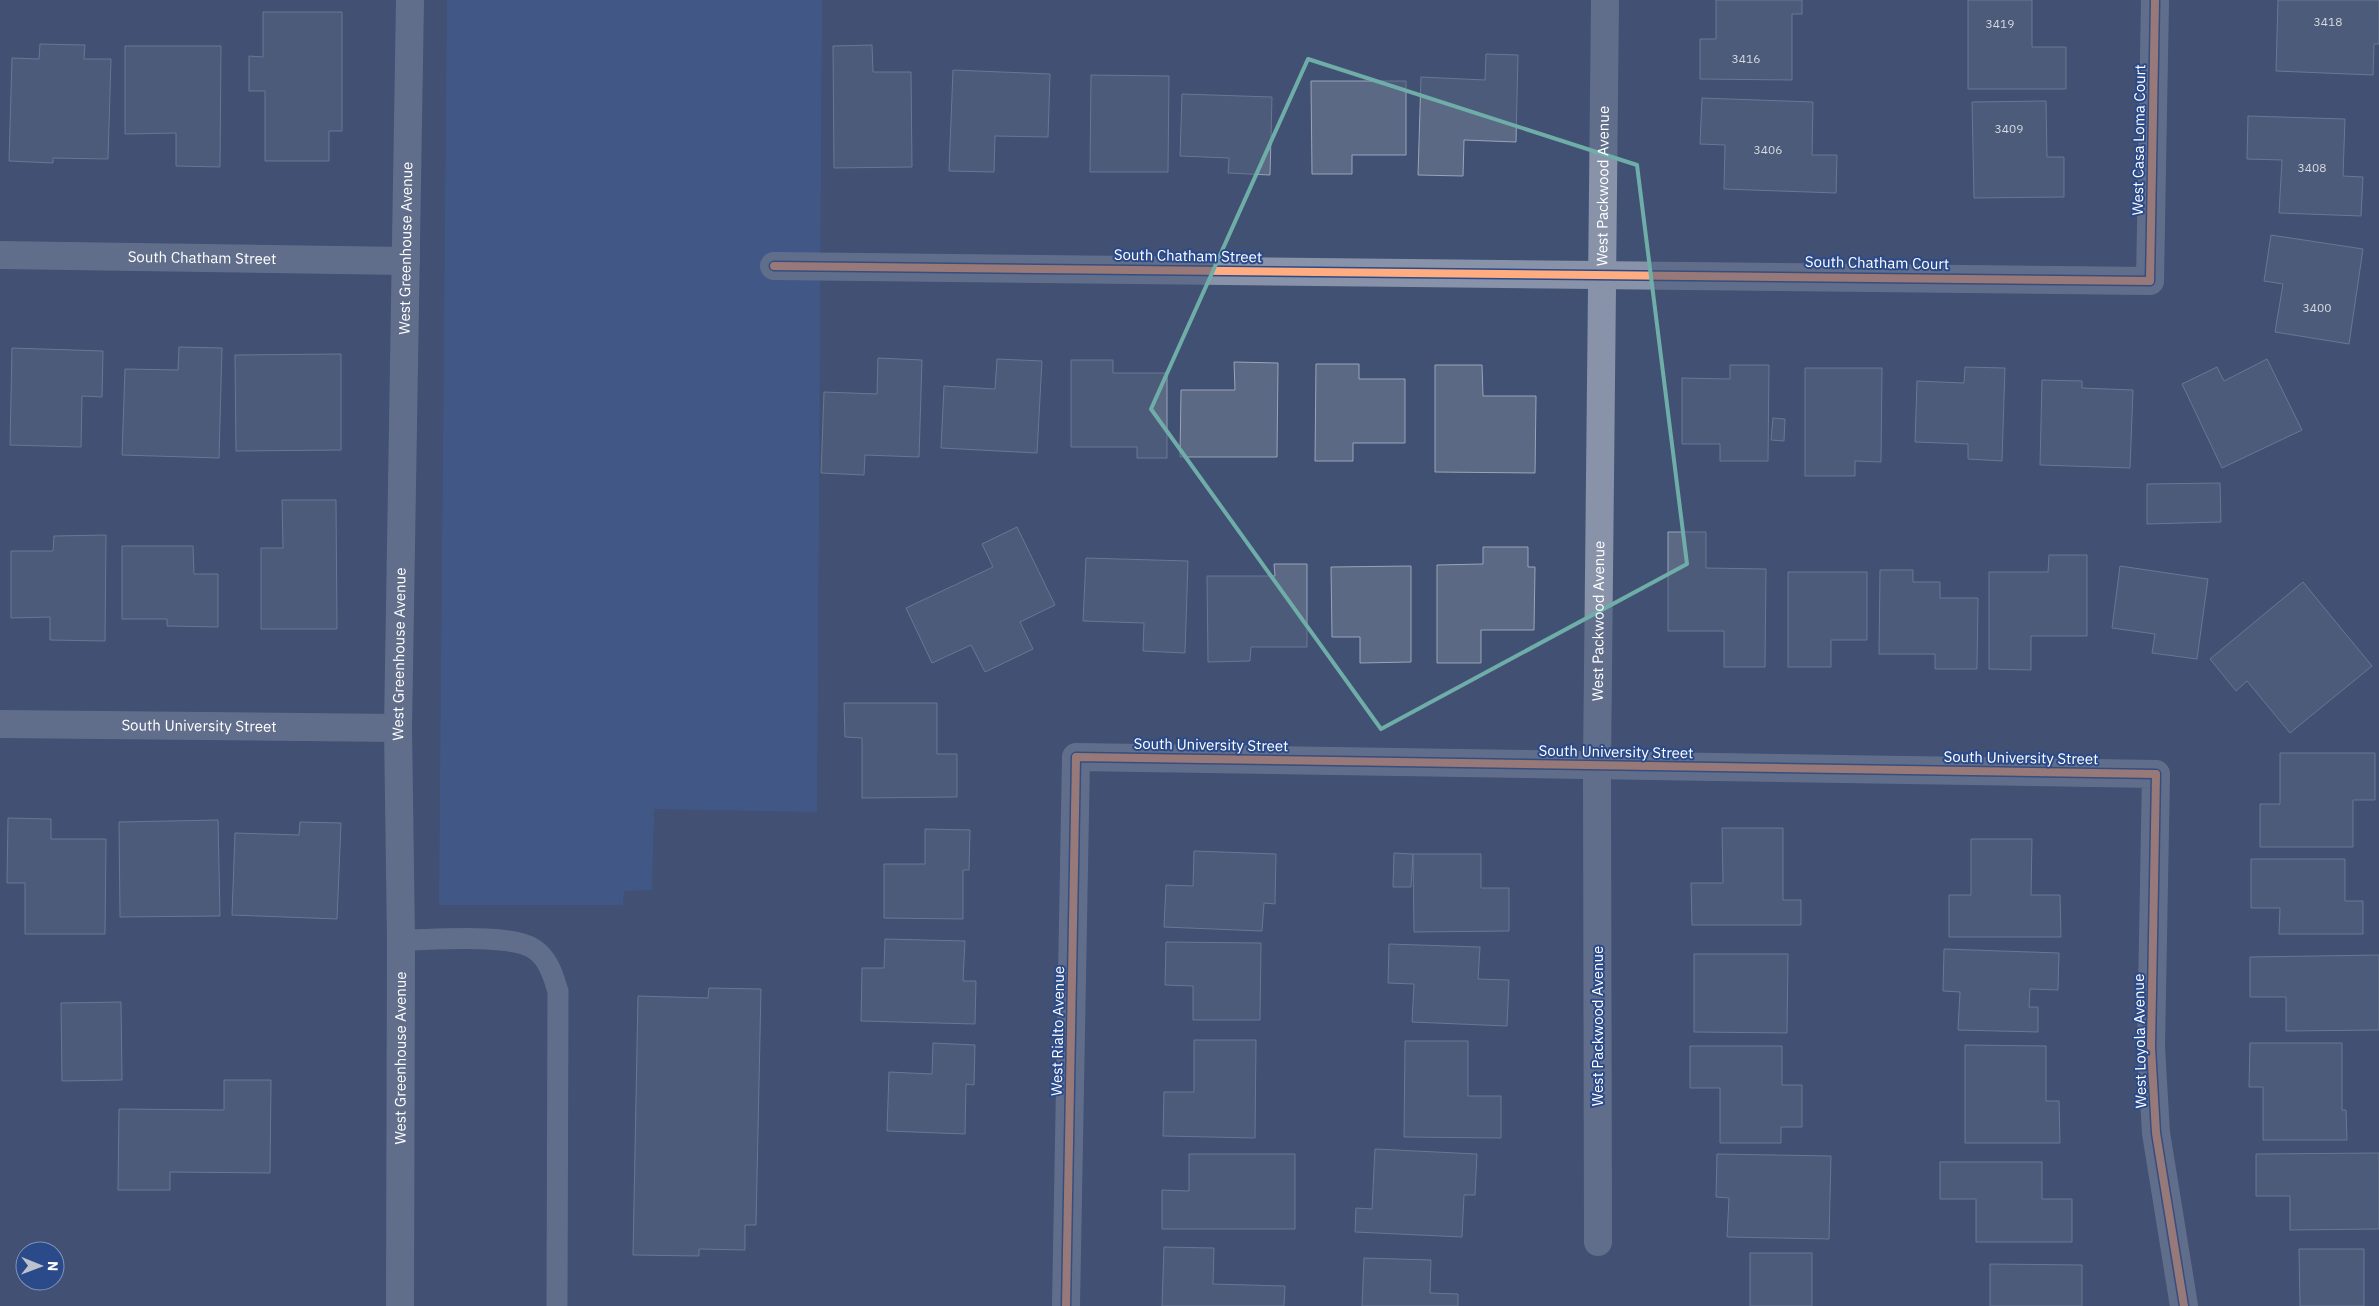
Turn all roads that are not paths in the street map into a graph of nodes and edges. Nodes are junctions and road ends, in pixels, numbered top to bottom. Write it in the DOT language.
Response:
graph roads {
  1 [pos="410,0"];
  2 [pos="1604,0"];
  3 [pos="2155,0"];
  4 [pos="0,256"];
  5 [pos="406,260"];
  6 [pos="774,266"];
  7 [pos="1603,274"];
  8 [pos="2150,281"];
  9 [pos="0,724"];
  10 [pos="398,728"];
  11 [pos="1076,757"];
  12 [pos="1597,765"];
  13 [pos="2156,774"];
  14 [pos="401,940"];
  15 [pos="1598,1242"];
  16 [pos="400,1306"];
  17 [pos="557,1306"];
  18 [pos="1066,1306"];
  19 [pos="2184,1306"];
  1 -- 5 [label="street, West Greenhouse Avenue"];
  2 -- 7 [label="street, West Packwood Avenue"];
  3 -- 8 [label="street, West Casa Loma Court"];
  4 -- 5 [label="street, South Chatham Street"];
  5 -- 10 [label="street, West Greenhouse Avenue"];
  6 -- 7 [label="street, South Chatham Street"];
  7 -- 8 [label="street, South Chatham Court"];
  7 -- 12 [label="street, West Packwood Avenue"];
  9 -- 10 [label="street, South University Street"];
  10 -- 14 [label="street, West Greenhouse Avenue"];
  11 -- 12 [label="street, South University Street"];
  11 -- 18 [label="street, West Rialto Avenue"];
  12 -- 13 [label="street, South University Street"];
  12 -- 15 [label="street, West Packwood Avenue"];
  13 -- 19 [label="street, West Loyola Avenue"];
  14 -- 16 [label="street, West Greenhouse Avenue"];
  14 -- 17 [label="lane"];
}
